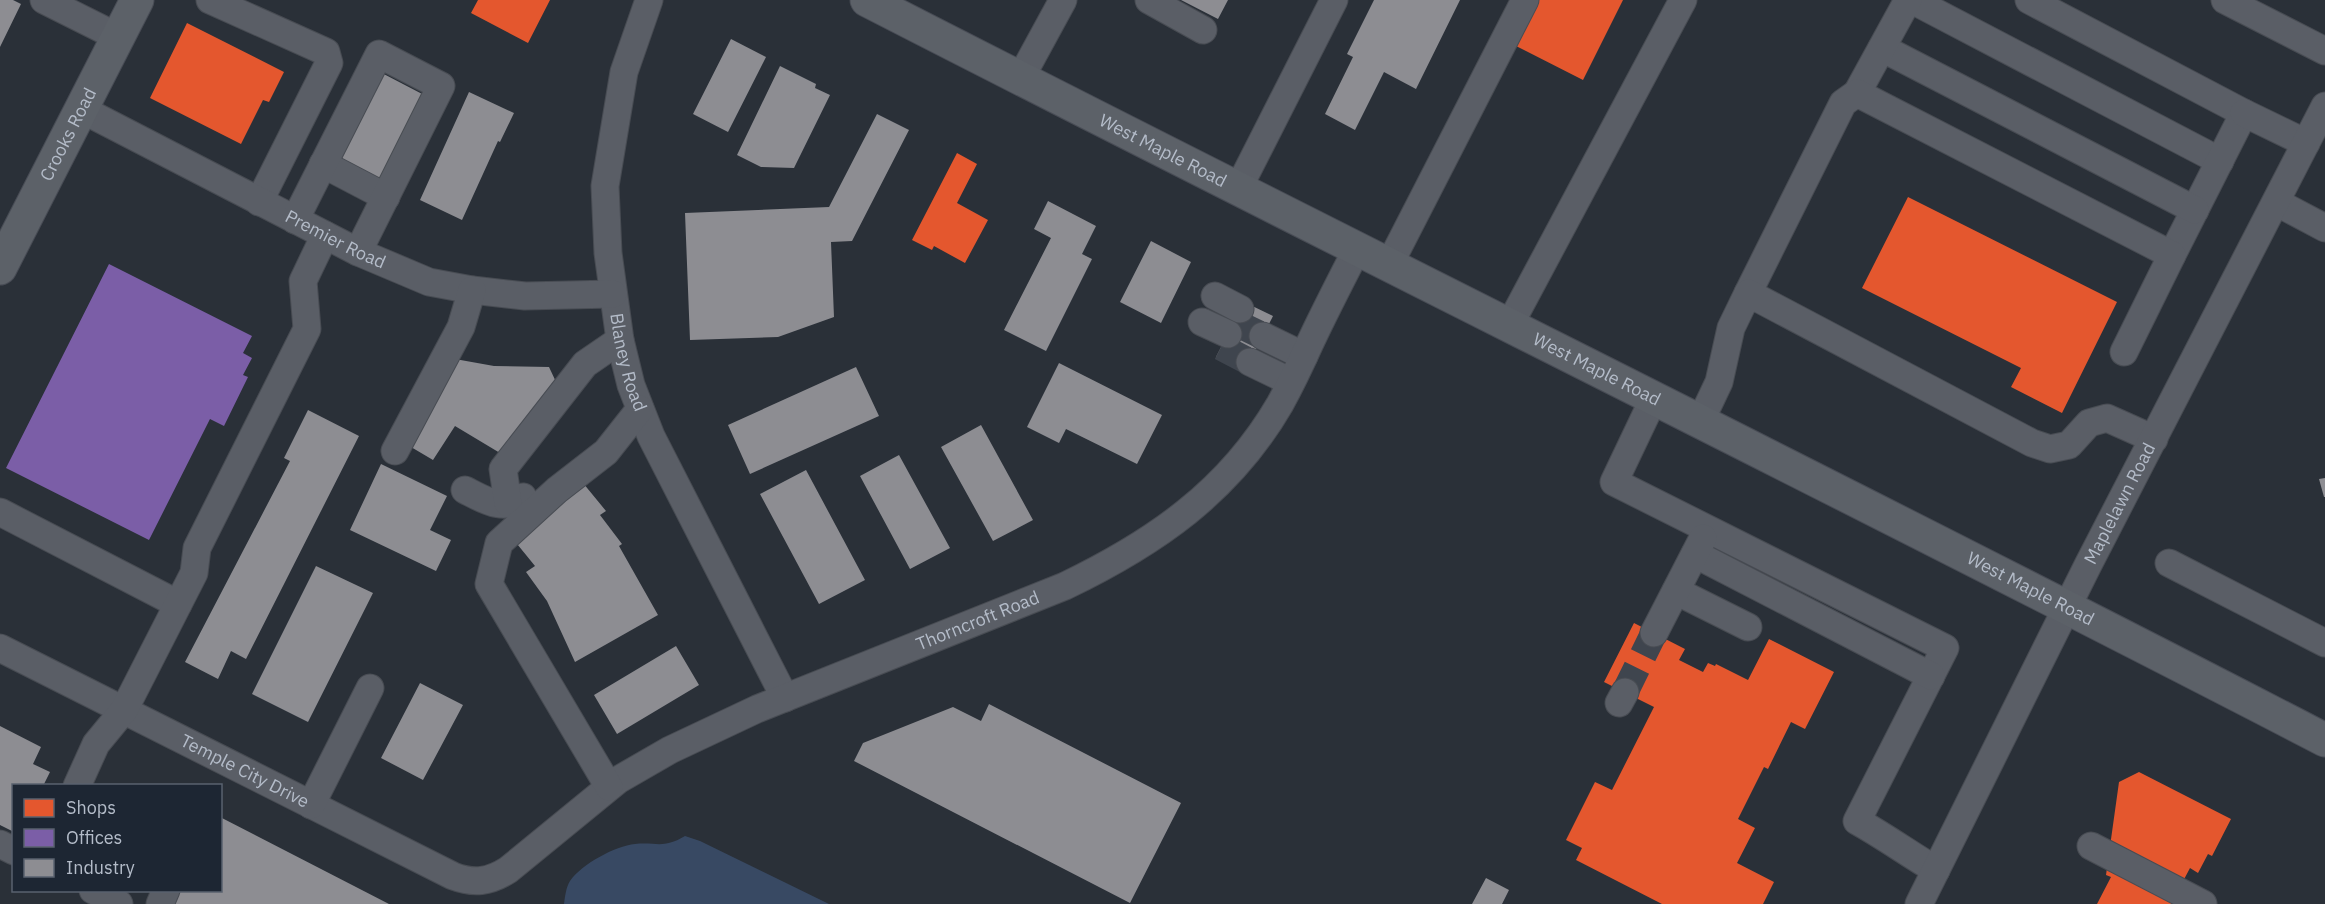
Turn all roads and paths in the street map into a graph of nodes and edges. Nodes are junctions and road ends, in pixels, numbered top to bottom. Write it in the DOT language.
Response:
graph roads {
  1 [pos="44,0"];
  2 [pos="137,0"];
  3 [pos="210,0"];
  4 [pos="649,0"];
  5 [pos="867,0"];
  6 [pos="1063,0"];
  7 [pos="1149,0"];
  8 [pos="1335,0"];
  9 [pos="1525,0"];
  10 [pos="1683,0"];
  11 [pos="1910,0"];
  12 [pos="2029,0"];
  13 [pos="2225,0"];
  14 [pos="1203,30"];
  15 [pos="118,37"];
  16 [pos="1882,48"];
  17 [pos="2325,51"];
  18 [pos="1020,79"];
  19 [pos="1857,93"];
  20 [pos="2325,106"];
  21 [pos="81,109"];
  22 [pos="2244,113"];
  23 [pos="2306,143"];
  24 [pos="2220,161"];
  25 [pos="323,164"];
  26 [pos="1238,189"];
  27 [pos="386,197"];
  28 [pos="259,202"];
  29 [pos="2276,202"];
  30 [pos="2195,210"];
  31 [pos="296,220"];
  32 [pos="2325,228"];
  33 [pos="9,229"];
  34 [pos="325,235"];
  35 [pos="1356,249"];
  36 [pos="358,252"];
  37 [pos="2172,255"];
  38 [pos="1389,265"];
  39 [pos="0,268"];
  40 [pos="472,290"];
  41 [pos="1748,293"];
  42 [pos="613,294"];
  43 [pos="1509,326"];
  44 [pos="1231,328"];
  45 [pos="620,340"];
  46 [pos="2124,352"];
  47 [pos="1301,362"];
  48 [pos="1654,398"];
  49 [pos="632,419"];
  50 [pos="1700,422"];
  51 [pos="2154,439"];
  52 [pos="395,451"];
  53 [pos="465,490"];
  54 [pos="508,503"];
  55 [pos="0,512"];
  56 [pos="1708,529"];
  57 [pos="1695,554"];
  58 [pos="2169,563"];
  59 [pos="1676,591"];
  60 [pos="178,604"];
  61 [pos="2068,609"];
  62 [pos="1748,627"];
  63 [pos="1654,633"];
  64 [pos="2325,643"];
  65 [pos="2,654"];
  66 [pos="1931,676"];
  67 [pos="370,688"];
  68 [pos="785,698"];
  69 [pos="124,710"];
  70 [pos="2325,740"];
  71 [pos="78,784"];
  72 [pos="609,787"];
  73 [pos="311,805"];
  74 [pos="2091,846"];
  75 [pos="1936,870"];
  76 [pos="495,879"];
  77 [pos="95,892"];
  78 [pos="119,904"];
  79 [pos="1919,904"];
  80 [pos="2203,904"];
  1 -- 15 [label="street"];
  2 -- 15 [label="main road, Crooks Road"];
  3 -- 28 [label="street"];
  4 -- 42 [label="street, Blaney Road"];
  5 -- 18 [label="main road, West Maple Road"];
  6 -- 18 [label="street"];
  7 -- 14 [label="street"];
  8 -- 26 [label="street"];
  9 -- 38 [label="street"];
  10 -- 43 [label="street"];
  11 -- 16 [label="street"];
  11 -- 24 [label="street"];
  12 -- 22 [label="street"];
  13 -- 17 [label="street"];
  15 -- 21 [label="main road, Crooks Road"];
  16 -- 19 [label="street"];
  16 -- 30 [label="street"];
  18 -- 26 [label="main road, West Maple Road"];
  19 -- 37 [label="street"];
  19 -- 41 [label="street"];
  20 -- 23 [label="street, Maplelawn Road"];
  21 -- 28 [label="street, Premier Road"];
  21 -- 33 [label="main road, Crooks Road"];
  22 -- 23 [label="street"];
  22 -- 24 [label="street"];
  23 -- 29 [label="street, Maplelawn Road"];
  24 -- 30 [label="street"];
  25 -- 27 [label="street"];
  25 -- 27 [label="street"];
  25 -- 31 [label="street"];
  26 -- 35 [label="main road, West Maple Road"];
  27 -- 36 [label="street"];
  28 -- 31 [label="street, Premier Road"];
  29 -- 32 [label="street"];
  29 -- 51 [label="street, Maplelawn Road"];
  30 -- 37 [label="street"];
  31 -- 34 [label="street, Premier Road"];
  33 -- 39 [label="main road, Crooks Road"];
  34 -- 36 [label="street, Premier Road"];
  34 -- 60 [label="street"];
  35 -- 38 [label="main road, West Maple Road"];
  35 -- 47 [label="street, Thorncroft Road"];
  36 -- 40 [label="street, Premier Road"];
  37 -- 46 [label="street"];
  38 -- 43 [label="main road, West Maple Road"];
  40 -- 42 [label="street, Premier Road"];
  40 -- 52 [label="street"];
  41 -- 50 [label="street"];
  41 -- 51 [label="street"];
  42 -- 45 [label="street, Blaney Road"];
  43 -- 48 [label="main road, West Maple Road"];
  44 -- 44 [label="street"];
  45 -- 49 [label="street, Blaney Road"];
  45 -- 54 [label="street"];
  47 -- 47 [label="street"];
  47 -- 68 [label="street, Thorncroft Road"];
  48 -- 50 [label="main road, West Maple Road"];
  48 -- 56 [label="street"];
  49 -- 54 [label="street"];
  49 -- 68 [label="street, Blaney Road"];
  49 -- 72 [label="street"];
  50 -- 61 [label="main road, West Maple Road"];
  51 -- 61 [label="street, Maplelawn Road"];
  53 -- 54 [label="street"];
  55 -- 60 [label="street"];
  56 -- 57 [label="street"];
  56 -- 66 [label="street"];
  57 -- 59 [label="street"];
  57 -- 66 [label="street"];
  58 -- 64 [label="street"];
  59 -- 62 [label="street"];
  59 -- 63 [label="street"];
  60 -- 69 [label="street"];
  61 -- 70 [label="main road, West Maple Road"];
  61 -- 75 [label="street, Maplelawn Road"];
  65 -- 69 [label="street, Temple City Drive"];
  66 -- 75 [label="street"];
  67 -- 73 [label="street"];
  68 -- 72 [label="street, Thorncroft Road"];
  69 -- 71 [label="street"];
  69 -- 73 [label="street, Temple City Drive"];
  72 -- 76 [label="street, Thorncroft Road"];
  73 -- 76 [label="street, Temple City Drive"];
  74 -- 80 [label="street"];
  75 -- 79 [label="street, Maplelawn Road"];
  77 -- 78 [label="street"];
}
